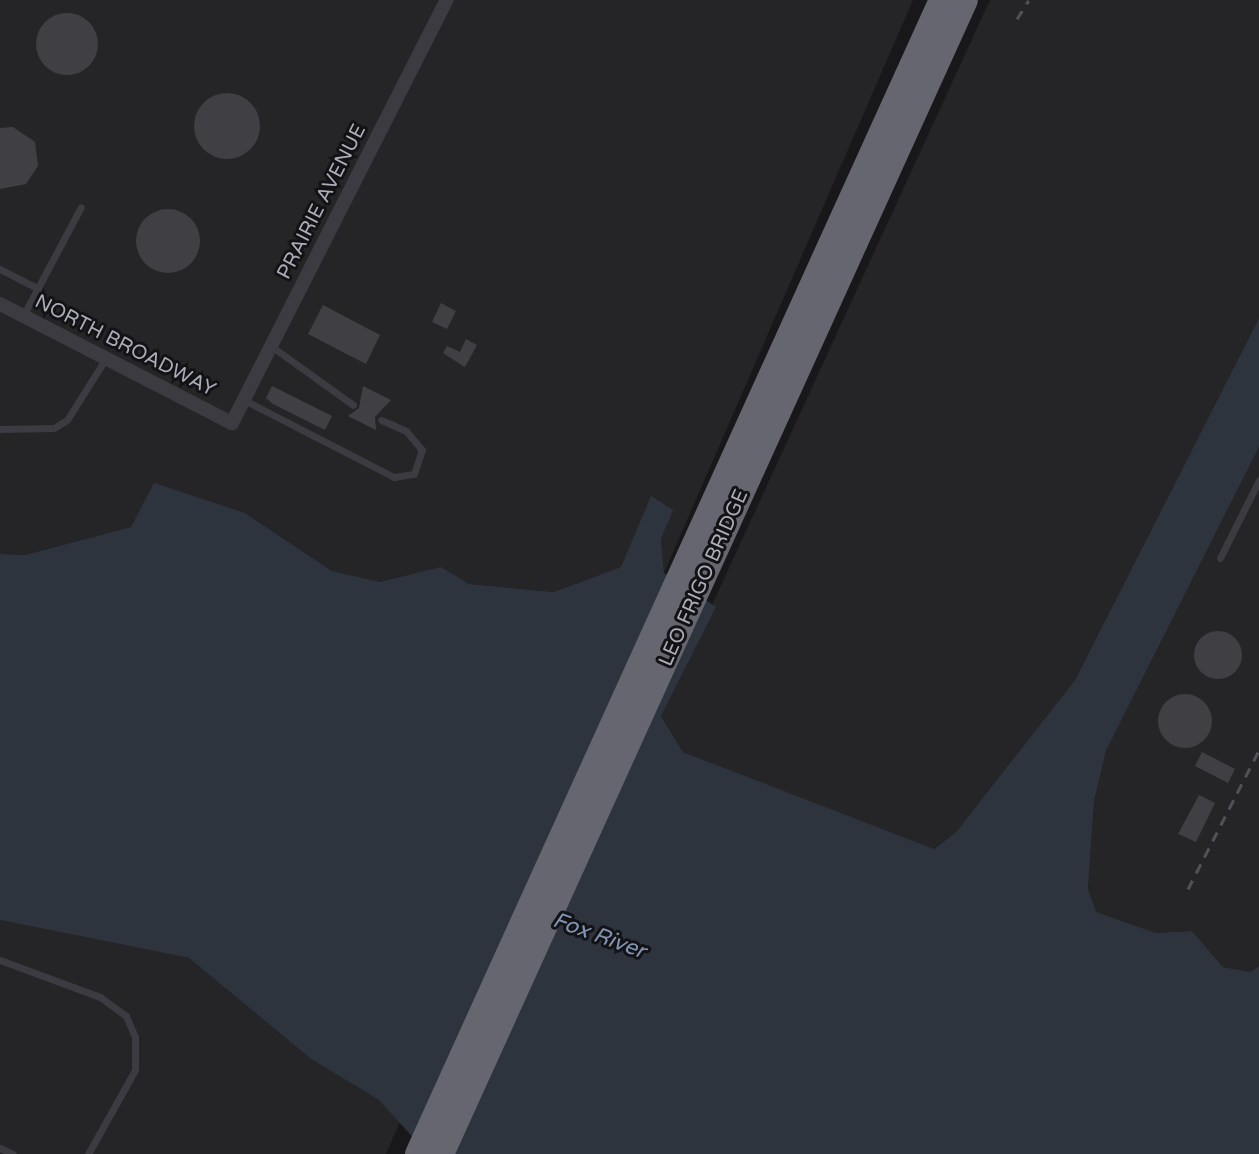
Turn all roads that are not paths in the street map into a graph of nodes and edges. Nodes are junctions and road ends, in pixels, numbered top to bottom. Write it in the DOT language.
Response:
graph roads {
  1 [pos="447,0"];
  2 [pos="942,0"];
  3 [pos="965,0"];
  4 [pos="81,207"];
  5 [pos="0,269"];
  6 [pos="39,289"];
  7 [pos="0,304"];
  8 [pos="23,316"];
  9 [pos="271,346"];
  10 [pos="106,358"];
  11 [pos="244,400"];
  12 [pos="353,405"];
  13 [pos="381,420"];
  14 [pos="232,423"];
  15 [pos="0,429"];
  16 [pos="1259,480"];
  17 [pos="1220,558"];
  18 [pos="0,960"];
  19 [pos="0,1148"];
  20 [pos="13,1154"];
  21 [pos="88,1154"];
  22 [pos="418,1154"];
  23 [pos="441,1154"];
  1 -- 9 [label="street, PRAIRIE AVENUE"];
  2 -- 22 [label="highway"];
  3 -- 23 [label="highway, LEO FRIGO BRIDGE"];
  4 -- 6 [label="lane"];
  5 -- 6 [label="lane"];
  6 -- 8 [label="lane"];
  7 -- 8 [label="street, NORTH BROADWAY"];
  8 -- 10 [label="street, NORTH BROADWAY"];
  9 -- 11 [label="street, PRAIRIE AVENUE"];
  9 -- 12 [label="lane"];
  10 -- 14 [label="street, NORTH BROADWAY"];
  10 -- 15 [label="lane"];
  11 -- 13 [label="lane"];
  11 -- 14 [label="street, PRAIRIE AVENUE"];
  16 -- 17 [label="lane"];
  18 -- 21 [label="lane"];
  19 -- 20 [label="lane"];
}
